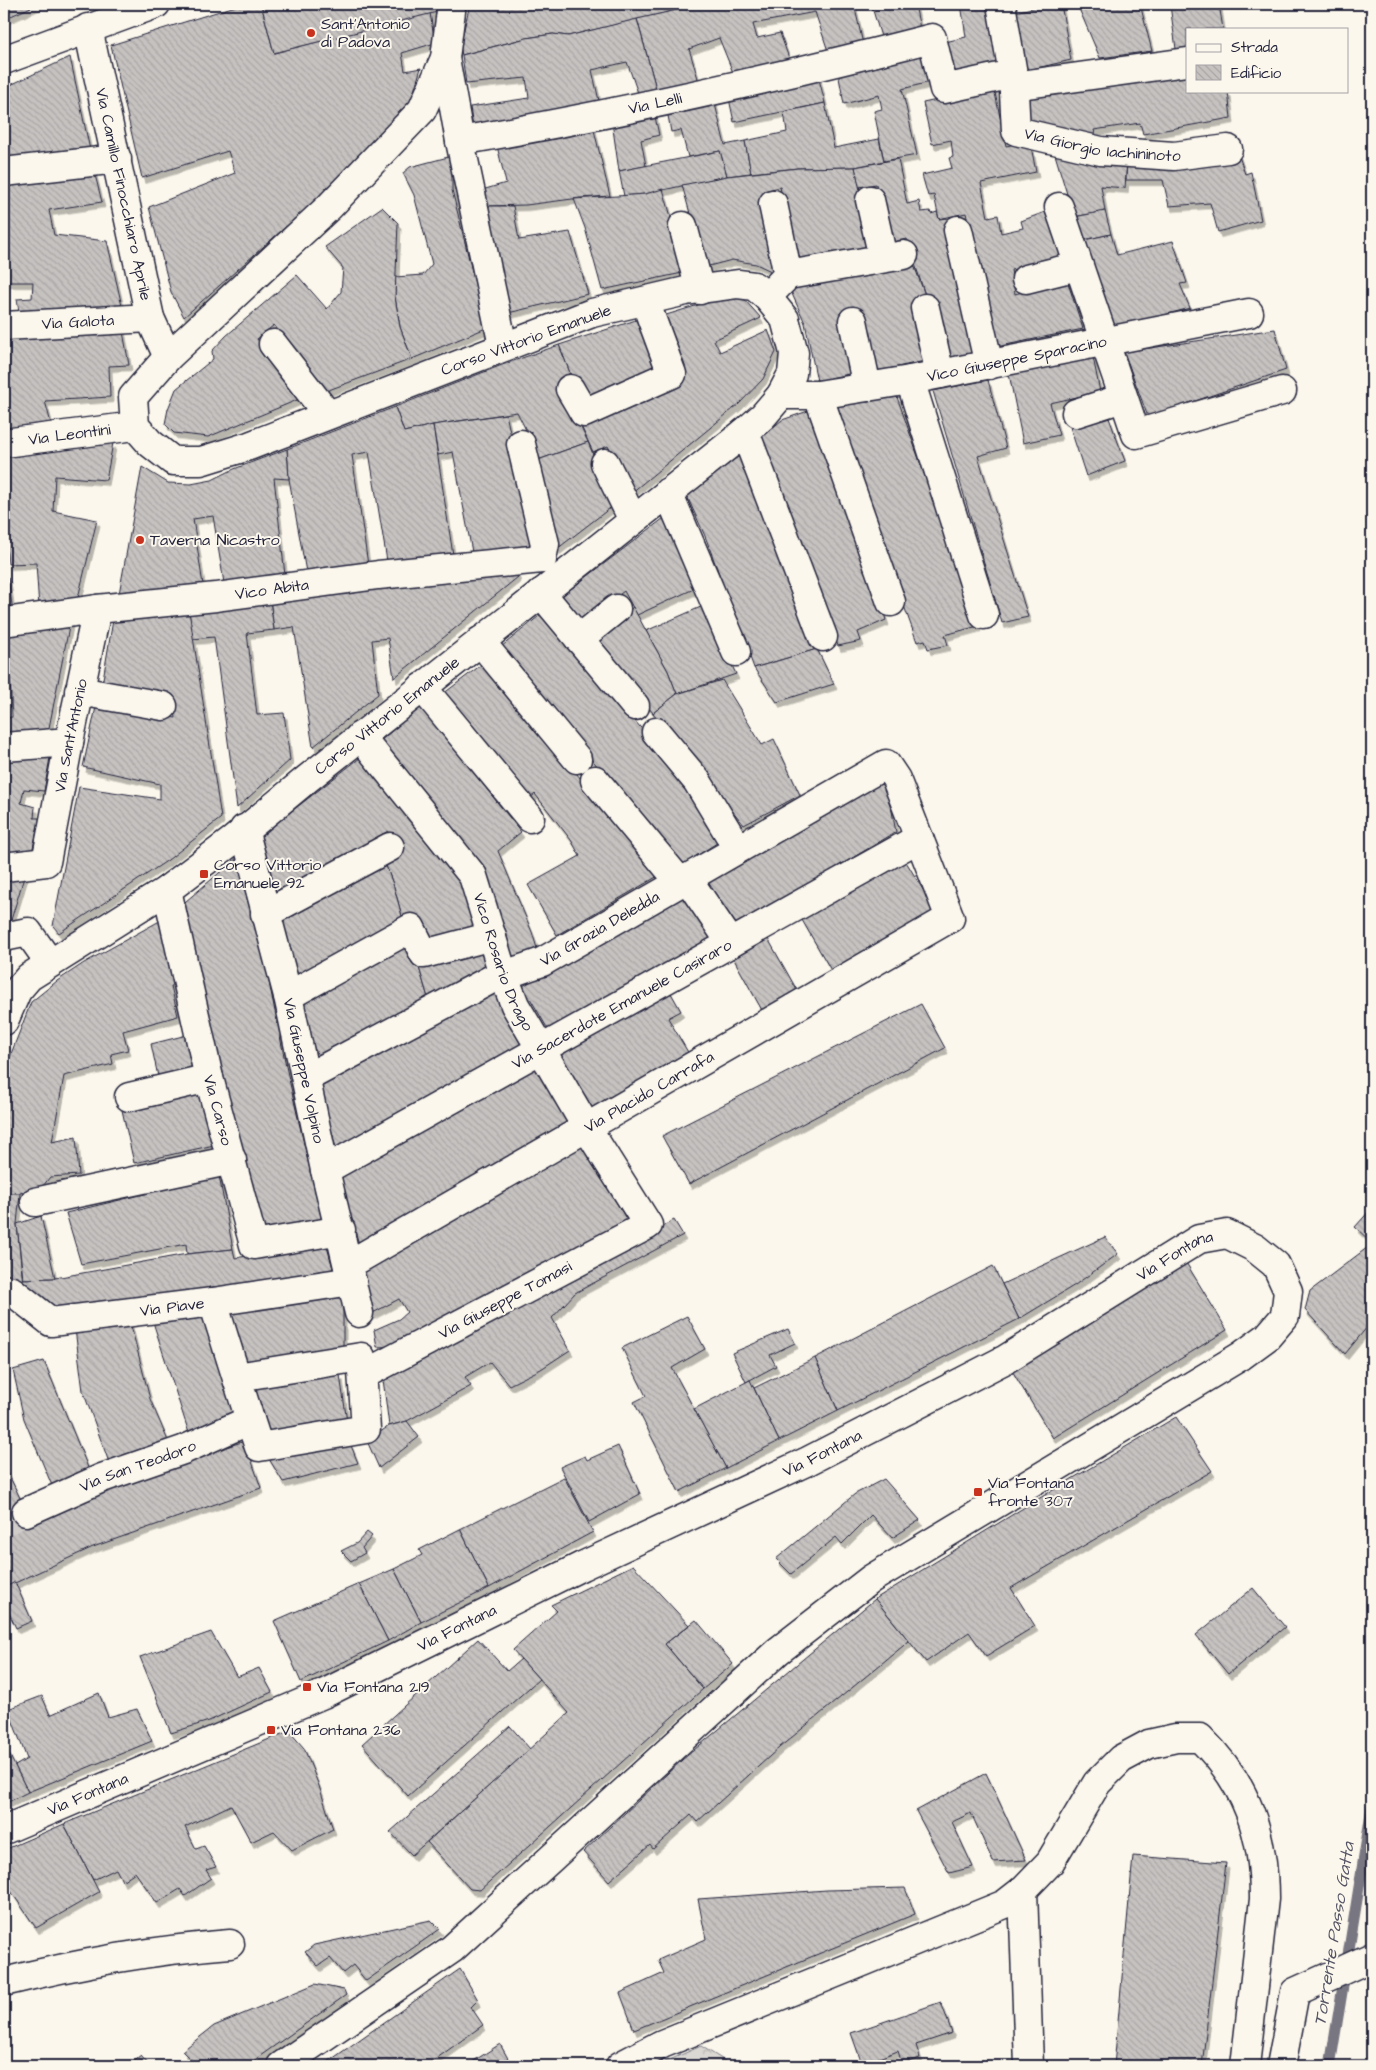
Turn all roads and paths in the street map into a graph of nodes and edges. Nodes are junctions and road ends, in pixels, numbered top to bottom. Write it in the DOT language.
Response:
graph roads {
  1 [pos="156,4"];
  2 [pos="450,4"];
  3 [pos="1001,4"];
  4 [pos="88,28"];
  5 [pos="445,58"];
  6 [pos="4,60"];
  7 [pos="1186,62"];
  8 [pos="1013,80"];
  9 [pos="460,141"];
  10 [pos="1228,149"];
  11 [pos="117,159"];
  12 [pos="4,172"];
  13 [pos="870,200"];
  14 [pos="773,204"];
  15 [pos="1059,206"];
  16 [pos="683,226"];
  17 [pos="958,230"];
  18 [pos="1078,266"];
  19 [pos="788,275"];
  20 [pos="1026,279"];
  21 [pos="700,290"];
  22 [pos="767,296"];
  23 [pos="645,301"];
  24 [pos="925,308"];
  25 [pos="1250,312"];
  26 [pos="150,318"];
  27 [pos="853,321"];
  28 [pos="4,326"];
  29 [pos="1103,341"];
  30 [pos="273,344"];
  31 [pos="504,346"];
  32 [pos="168,357"];
  33 [pos="989,365"];
  34 [pos="940,374"];
  35 [pos="910,380"];
  36 [pos="867,387"];
  37 [pos="570,389"];
  38 [pos="1282,391"];
  39 [pos="781,395"];
  40 [pos="818,395"];
  41 [pos="1123,398"];
  42 [pos="1076,413"];
  43 [pos="328,415"];
  44 [pos="135,426"];
  45 [pos="745,432"];
  46 [pos="4,443"];
  47 [pos="521,444"];
  48 [pos="606,463"];
  49 [pos="668,492"];
  50 [pos="633,520"];
  51 [pos="547,577"];
  52 [pos="891,602"];
  53 [pos="616,608"];
  54 [pos="97,609"];
  55 [pos="984,615"];
  56 [pos="4,622"];
  57 [pos="823,637"];
  58 [pos="579,639"];
  59 [pos="480,642"];
  60 [pos="736,652"];
  61 [pos="422,687"];
  62 [pos="79,691"];
  63 [pos="163,706"];
  64 [pos="635,706"];
  65 [pos="656,732"];
  66 [pos="360,736"];
  67 [pos="69,742"];
  68 [pos="4,747"];
  69 [pos="577,759"];
  70 [pos="595,780"];
  71 [pos="530,818"];
  72 [pos="244,829"];
  73 [pos="919,838"];
  74 [pos="390,847"];
  75 [pos="738,849"];
  76 [pos="4,867"];
  77 [pos="684,880"];
  78 [pos="166,890"];
  79 [pos="265,914"];
  80 [pos="16,934"];
  81 [pos="492,936"];
  82 [pos="731,943"];
  83 [pos="50,963"];
  84 [pos="503,974"];
  85 [pos="10,992"];
  86 [pos="288,996"];
  87 [pos="4,1021"];
  88 [pos="541,1049"];
  89 [pos="209,1078"];
  90 [pos="306,1078"];
  91 [pos="129,1097"];
  92 [pos="587,1128"];
  93 [pos="232,1160"];
  94 [pos="325,1170"];
  95 [pos="35,1202"];
  96 [pos="648,1225"];
  97 [pos="341,1230"];
  98 [pos="350,1273"];
  99 [pos="4,1289"];
  100 [pos="213,1302"];
  101 [pos="359,1313"];
  102 [pos="362,1366"];
  103 [pos="237,1377"];
  104 [pos="250,1420"];
  105 [pos="26,1512"];
  106 [pos="4,1830"];
  107 [pos="1024,1890"];
  108 [pos="230,1944"];
  109 [pos="1372,1957"];
  110 [pos="4,1982"];
  111 [pos="281,2066"];
  112 [pos="620,2066"];
  113 [pos="1029,2066"];
  114 [pos="1245,2066"];
  115 [pos="1281,2066"];
  1 -- 4 [label="street"];
  2 -- 5 [label="street"];
  3 -- 8 [label="street, Via Giorgio Iachininoto"];
  4 -- 6 [label="street"];
  4 -- 11 [label="street, Via Camillo Finocchiaro Aprile"];
  5 -- 9 [label="street"];
  5 -- 32 [label="street"];
  7 -- 8 [label="street"];
  8 -- 9 [label="street, Via Lelli"];
  8 -- 10 [label="street, Via Giorgio Iachininoto"];
  9 -- 31 [label="street"];
  11 -- 12 [label="street"];
  11 -- 26 [label="street, Via Camillo Finocchiaro Aprile"];
  13 -- 19 [label="street"];
  14 -- 19 [label="street"];
  15 -- 18 [label="street"];
  16 -- 21 [label="street"];
  17 -- 33 [label="street"];
  18 -- 20 [label="street"];
  18 -- 29 [label="street"];
  19 -- 22 [label="street"];
  21 -- 22 [label="street, Corso Vittorio Emanuele"];
  21 -- 23 [label="street, Corso Vittorio Emanuele"];
  22 -- 39 [label="street, Corso Vittorio Emanuele"];
  23 -- 31 [label="street, Corso Vittorio Emanuele"];
  23 -- 37 [label="street"];
  24 -- 34 [label="street"];
  25 -- 29 [label="street, Vico Giuseppe Sparacino"];
  26 -- 28 [label="street, Via Galota"];
  26 -- 32 [label="street, Via Camillo Finocchiaro Aprile"];
  27 -- 36 [label="street"];
  29 -- 33 [label="street, Vico Giuseppe Sparacino"];
  29 -- 41 [label="street"];
  30 -- 43 [label="street"];
  31 -- 43 [label="street, Corso Vittorio Emanuele"];
  32 -- 44 [label="street"];
  33 -- 34 [label="street, Vico Giuseppe Sparacino"];
  34 -- 35 [label="street, Vico Giuseppe Sparacino"];
  35 -- 36 [label="street, Vico Giuseppe Sparacino"];
  35 -- 55 [label="street"];
  36 -- 40 [label="street, Vico Giuseppe Sparacino"];
  38 -- 41 [label="street"];
  39 -- 40 [label="street, Vico Giuseppe Sparacino"];
  39 -- 45 [label="street, Corso Vittorio Emanuele"];
  40 -- 52 [label="street"];
  41 -- 42 [label="street"];
  43 -- 44 [label="street, Corso Vittorio Emanuele"];
  44 -- 46 [label="street, Via Leontini"];
  45 -- 49 [label="street, Corso Vittorio Emanuele"];
  45 -- 57 [label="street"];
  47 -- 51 [label="street"];
  48 -- 50 [label="street"];
  49 -- 50 [label="street, Corso Vittorio Emanuele"];
  49 -- 60 [label="street"];
  50 -- 51 [label="street, Corso Vittorio Emanuele"];
  51 -- 54 [label="street, Vico Abita"];
  51 -- 58 [label="street"];
  51 -- 59 [label="street, Corso Vittorio Emanuele"];
  53 -- 58 [label="street"];
  54 -- 56 [label="street, Vico Abita"];
  54 -- 62 [label="street, Via Sant'Antonio"];
  58 -- 64 [label="street"];
  59 -- 61 [label="street, Corso Vittorio Emanuele"];
  59 -- 69 [label="street"];
  61 -- 66 [label="street, Corso Vittorio Emanuele"];
  61 -- 71 [label="street"];
  62 -- 63 [label="street"];
  62 -- 67 [label="street, Via Sant'Antonio"];
  65 -- 75 [label="street"];
  66 -- 72 [label="street, Corso Vittorio Emanuele"];
  66 -- 81 [label="street, Vico Rosario Drago"];
  67 -- 68 [label="street"];
  67 -- 76 [label="street, Via Sant'Antonio"];
  70 -- 77 [label="street"];
  72 -- 78 [label="street, Corso Vittorio Emanuele"];
  72 -- 79 [label="street, Via Giuseppe Volpino"];
  73 -- 75 [label="street, Via Grazia Deledda"];
  73 -- 82 [label="street, Via Sacerdote Emanuele Casiraro"];
  73 -- 92 [label="street, Via Placido Carrafa"];
  74 -- 79 [label="street"];
  75 -- 77 [label="street, Via Grazia Deledda"];
  77 -- 82 [label="street"];
  77 -- 84 [label="street, Via Grazia Deledda"];
  78 -- 83 [label="street, Corso Vittorio Emanuele"];
  78 -- 89 [label="street, Via Carso"];
  79 -- 86 [label="street, Via Giuseppe Volpino"];
  80 -- 83 [label="street"];
  81 -- 84 [label="street, Vico Rosario Drago"];
  81 -- 86 [label="street"];
  82 -- 88 [label="street, Via Sacerdote Emanuele Casiraro"];
  83 -- 85 [label="street, Corso Vittorio Emanuele"];
  84 -- 88 [label="street, Vico Rosario Drago"];
  84 -- 90 [label="street, Via Grazia Deledda"];
  85 -- 87 [label="street, Corso Vittorio Emanuele"];
  86 -- 90 [label="street, Via Giuseppe Volpino"];
  88 -- 92 [label="street, Vico Rosario Drago"];
  88 -- 94 [label="street, Via Sacerdote Emanuele Casiraro"];
  89 -- 91 [label="street"];
  89 -- 93 [label="street, Via Carso"];
  90 -- 94 [label="street, Via Giuseppe Volpino"];
  92 -- 96 [label="street, Vico Rosario Drago"];
  92 -- 98 [label="street, Via Placido Carrafa"];
  93 -- 95 [label="street"];
  93 -- 97 [label="street, Via Carso"];
  94 -- 97 [label="street, Via Giuseppe Volpino"];
  96 -- 102 [label="street, Via Giuseppe Tomasi"];
  97 -- 98 [label="street, Via Giuseppe Volpino"];
  98 -- 100 [label="street, Via Piave"];
  98 -- 101 [label="street, Via Giuseppe Volpino"];
  99 -- 100 [label="street, Via Piave"];
  100 -- 103 [label="street"];
  102 -- 103 [label="street, Via Giuseppe Tomasi"];
  102 -- 104 [label="street"];
  103 -- 104 [label="street"];
  104 -- 105 [label="street, Via San Teodoro"];
  106 -- 111 [label="street, Via Fontana"];
  107 -- 112 [label="street"];
  107 -- 113 [label="street"];
  107 -- 114 [label="street"];
  108 -- 110 [label="street"];
  109 -- 115 [label="street"];
}
